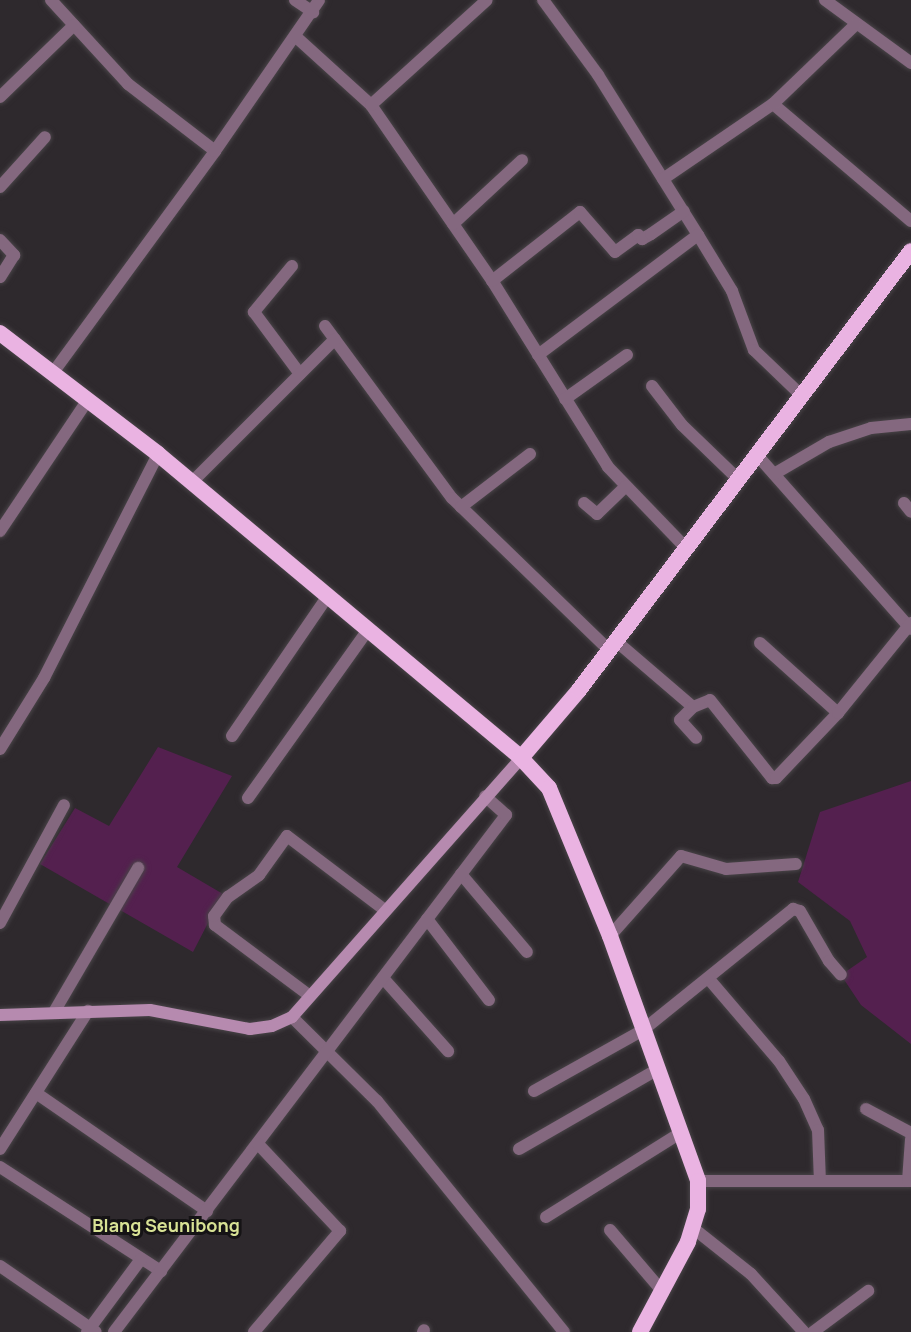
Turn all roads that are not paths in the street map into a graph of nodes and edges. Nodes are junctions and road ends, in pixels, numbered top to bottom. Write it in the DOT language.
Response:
graph roads {
  1 [pos="51,0"];
  2 [pos="295,0"];
  3 [pos="319,0"];
  4 [pos="487,0"];
  5 [pos="825,0"];
  6 [pos="548,2"];
  7 [pos="313,12"];
  8 [pos="856,24"];
  9 [pos="74,25"];
  10 [pos="295,36"];
  11 [pos="911,63"];
  12 [pos="0,97"];
  13 [pos="773,104"];
  14 [pos="371,105"];
  15 [pos="45,137"];
  16 [pos="216,151"];
  17 [pos="522,160"];
  18 [pos="663,179"];
  19 [pos="0,187"];
  20 [pos="684,211"];
  21 [pos="911,221"];
  22 [pos="453,224"];
  23 [pos="698,235"];
  24 [pos="0,240"];
  25 [pos="911,251"];
  26 [pos="292,266"];
  27 [pos="0,277"];
  28 [pos="492,281"];
  29 [pos="325,326"];
  30 [pos="0,333"];
  31 [pos="335,339"];
  32 [pos="538,355"];
  33 [pos="627,355"];
  34 [pos="52,374"];
  35 [pos="300,374"];
  36 [pos="652,386"];
  37 [pos="802,396"];
  38 [pos="566,399"];
  39 [pos="87,401"];
  40 [pos="911,424"];
  41 [pos="158,454"];
  42 [pos="530,454"];
  43 [pos="757,455"];
  44 [pos="774,474"];
  45 [pos="738,479"];
  46 [pos="192,482"];
  47 [pos="626,486"];
  48 [pos="584,503"];
  49 [pos="461,507"];
  50 [pos="0,531"];
  51 [pos="686,548"];
  52 [pos="328,596"];
  53 [pos="910,626"];
  54 [pos="368,630"];
  55 [pos="760,643"];
  56 [pos="612,645"];
  57 [pos="693,707"];
  58 [pos="838,713"];
  59 [pos="231,736"];
  60 [pos="696,738"];
  61 [pos="0,749"];
  62 [pos="521,758"];
  63 [pos="489,791"];
  64 [pos="248,798"];
  65 [pos="64,805"];
  66 [pos="796,864"];
  67 [pos="138,868"];
  68 [pos="461,874"];
  69 [pos="386,910"];
  70 [pos="427,919"];
  71 [pos="0,923"];
  72 [pos="610,936"];
  73 [pos="527,952"];
  74 [pos="841,975"];
  75 [pos="383,978"];
  76 [pos="708,978"];
  77 [pos="310,996"];
  78 [pos="489,1000"];
  79 [pos="88,1011"];
  80 [pos="54,1012"];
  81 [pos="0,1015"];
  82 [pos="292,1017"];
  83 [pos="643,1030"];
  84 [pos="329,1050"];
  85 [pos="448,1051"];
  86 [pos="658,1069"];
  87 [pos="534,1091"];
  88 [pos="36,1093"];
  89 [pos="866,1109"];
  90 [pos="682,1132"];
  91 [pos="911,1132"];
  92 [pos="911,1139"];
  93 [pos="258,1144"];
  94 [pos="0,1149"];
  95 [pos="519,1149"];
  96 [pos="0,1167"];
  97 [pos="698,1181"];
  98 [pos="820,1181"];
  99 [pos="909,1181"];
  100 [pos="207,1211"];
  101 [pos="546,1217"];
  102 [pos="693,1228"];
  103 [pos="610,1230"];
  104 [pos="141,1259"];
  105 [pos="0,1266"];
  106 [pos="161,1271"];
  107 [pos="868,1291"];
  108 [pos="663,1292"];
  109 [pos="91,1331"];
  110 [pos="114,1332"];
  111 [pos="254,1332"];
  112 [pos="564,1332"];
  113 [pos="640,1332"];
  114 [pos="804,1332"];
  115 [pos="813,1332"];
  1 -- 9 [label="street"];
  2 -- 7 [label="street"];
  3 -- 7 [label="street"];
  4 -- 14 [label="street"];
  5 -- 8 [label="street"];
  6 -- 18 [label="street"];
  7 -- 10 [label="street"];
  8 -- 11 [label="street"];
  8 -- 13 [label="street"];
  9 -- 12 [label="street"];
  9 -- 16 [label="street"];
  10 -- 14 [label="street"];
  10 -- 16 [label="street"];
  13 -- 18 [label="street"];
  13 -- 21 [label="street"];
  14 -- 22 [label="street"];
  15 -- 19 [label="street"];
  16 -- 34 [label="street"];
  17 -- 22 [label="street"];
  18 -- 20 [label="street"];
  20 -- 23 [label="street"];
  20 -- 28 [label="street"];
  22 -- 28 [label="street"];
  23 -- 32 [label="street"];
  23 -- 37 [label="street"];
  24 -- 27 [label="street"];
  25 -- 37 [label="highway"];
  26 -- 35 [label="street"];
  28 -- 32 [label="street"];
  29 -- 31 [label="street"];
  30 -- 34 [label="highway"];
  31 -- 35 [label="street"];
  31 -- 49 [label="street"];
  32 -- 38 [label="street"];
  33 -- 38 [label="street"];
  34 -- 39 [label="highway"];
  35 -- 46 [label="street"];
  36 -- 45 [label="street"];
  37 -- 43 [label="highway"];
  38 -- 47 [label="street"];
  39 -- 41 [label="highway"];
  39 -- 50 [label="street"];
  40 -- 44 [label="street"];
  41 -- 46 [label="highway"];
  41 -- 61 [label="street"];
  42 -- 49 [label="street"];
  43 -- 44 [label="street"];
  43 -- 45 [label="highway"];
  44 -- 53 [label="street"];
  45 -- 51 [label="highway"];
  46 -- 52 [label="highway"];
  47 -- 48 [label="street"];
  47 -- 51 [label="street"];
  49 -- 56 [label="street"];
  51 -- 56 [label="highway"];
  52 -- 54 [label="highway"];
  52 -- 59 [label="street"];
  53 -- 58 [label="street"];
  54 -- 62 [label="highway"];
  54 -- 64 [label="street"];
  55 -- 58 [label="street"];
  56 -- 57 [label="street"];
  56 -- 62 [label="highway"];
  57 -- 58 [label="street"];
  57 -- 60 [label="street"];
  62 -- 63 [label="main road"];
  62 -- 72 [label="highway"];
  63 -- 68 [label="street"];
  63 -- 69 [label="main road"];
  65 -- 71 [label="street"];
  66 -- 72 [label="street"];
  67 -- 80 [label="street"];
  68 -- 70 [label="street"];
  68 -- 73 [label="street"];
  69 -- 77 [label="main road"];
  69 -- 77 [label="street"];
  70 -- 75 [label="street"];
  70 -- 78 [label="street"];
  72 -- 83 [label="highway"];
  74 -- 76 [label="street"];
  75 -- 84 [label="street"];
  75 -- 85 [label="street"];
  76 -- 83 [label="street"];
  76 -- 98 [label="street"];
  77 -- 82 [label="main road"];
  79 -- 80 [label="main road"];
  79 -- 82 [label="main road"];
  79 -- 88 [label="street"];
  80 -- 81 [label="main road"];
  82 -- 84 [label="street"];
  83 -- 86 [label="highway"];
  83 -- 87 [label="street"];
  84 -- 93 [label="street"];
  84 -- 112 [label="street"];
  86 -- 90 [label="highway"];
  86 -- 95 [label="street"];
  88 -- 94 [label="street"];
  88 -- 100 [label="street"];
  89 -- 91 [label="street"];
  90 -- 97 [label="highway"];
  90 -- 101 [label="street"];
  92 -- 99 [label="street"];
  93 -- 100 [label="street"];
  93 -- 111 [label="street"];
  96 -- 104 [label="street"];
  97 -- 98 [label="street"];
  97 -- 102 [label="highway"];
  98 -- 99 [label="street"];
  100 -- 106 [label="street"];
  102 -- 108 [label="highway"];
  102 -- 114 [label="street"];
  103 -- 108 [label="street"];
  104 -- 106 [label="street"];
  104 -- 109 [label="street"];
  105 -- 109 [label="street"];
  106 -- 110 [label="street"];
  107 -- 115 [label="street"];
  108 -- 113 [label="highway"];
}
